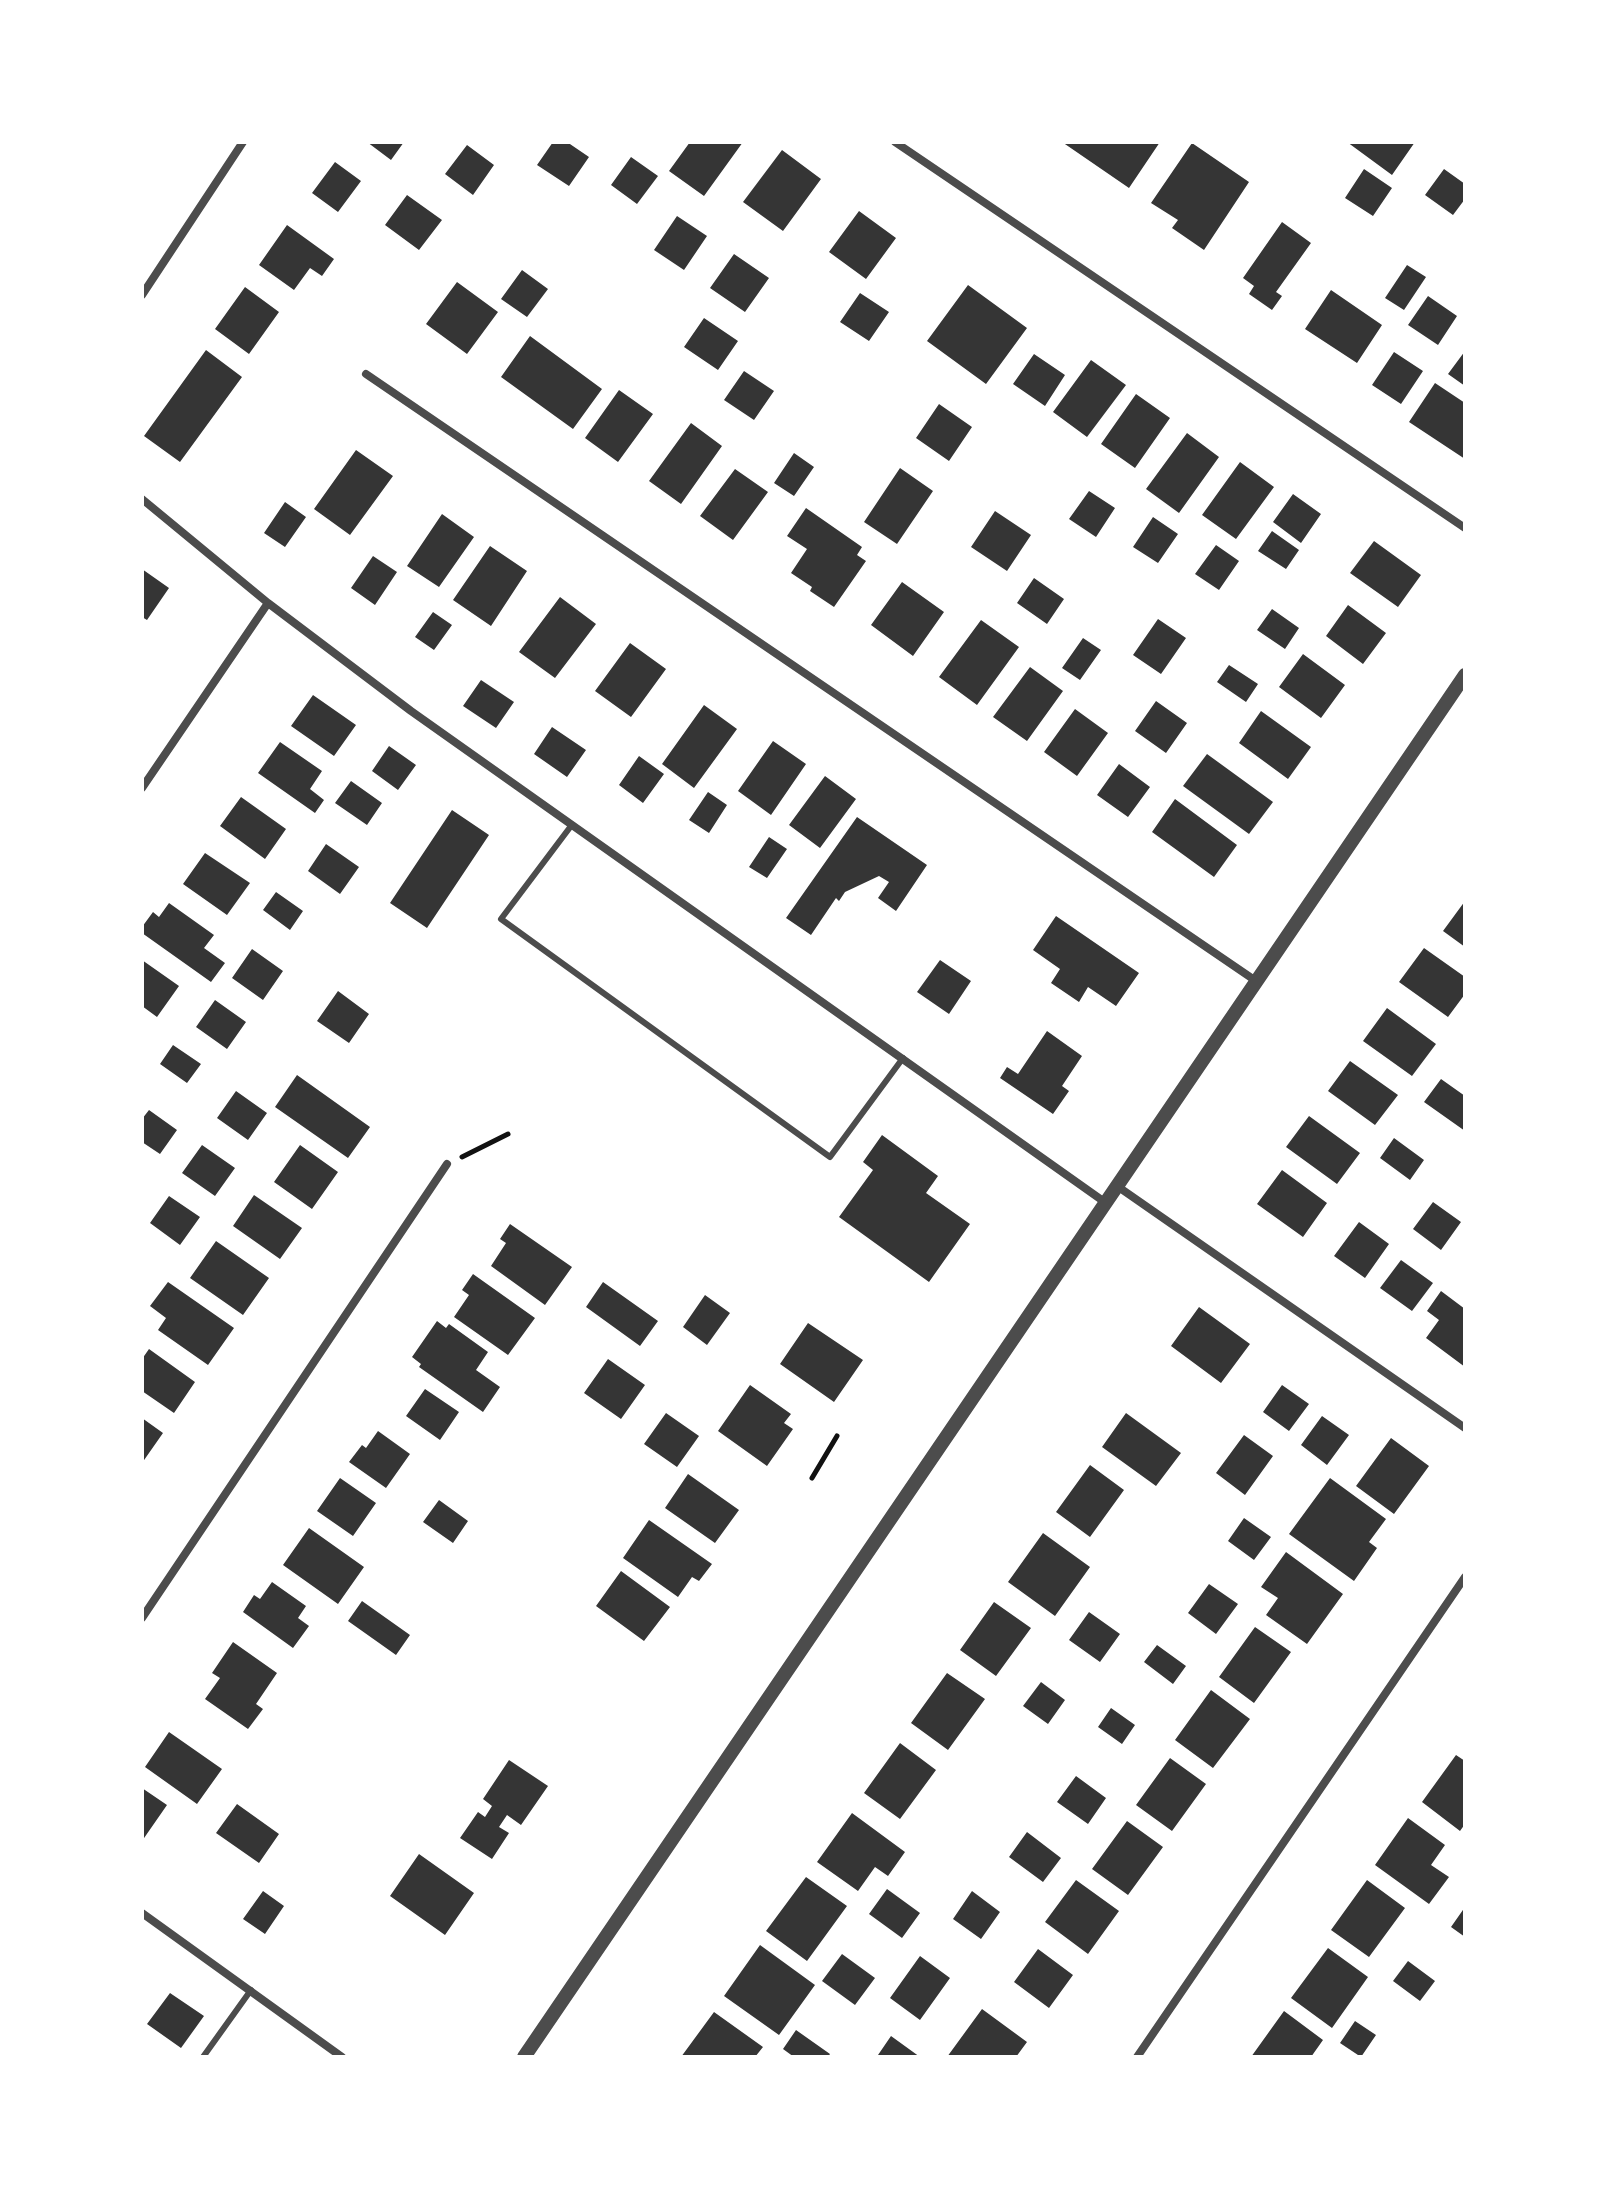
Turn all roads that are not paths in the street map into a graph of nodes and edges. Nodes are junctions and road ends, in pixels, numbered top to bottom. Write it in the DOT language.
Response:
graph roads {
  1 [pos="243,142"];
  2 [pos="895,142"];
  3 [pos="142,295"];
  4 [pos="366,374"];
  5 [pos="142,499"];
  6 [pos="1465,528"];
  7 [pos="268,603"];
  8 [pos="1465,675"];
  9 [pos="142,788"];
  10 [pos="571,826"];
  11 [pos="1256,981"];
  12 [pos="903,1058"];
  13 [pos="447,1164"];
  14 [pos="1117,1186"];
  15 [pos="1106,1203"];
  16 [pos="1465,1428"];
  17 [pos="1465,1577"];
  18 [pos="142,1618"];
  19 [pos="142,1913"];
  20 [pos="251,1990"];
  21 [pos="203,2057"];
  22 [pos="342,2057"];
  23 [pos="524,2057"];
  24 [pos="1137,2057"];
  1 -- 3 [label="street"];
  2 -- 6 [label="street"];
  4 -- 11 [label="street"];
  5 -- 7 [label="street"];
  7 -- 9 [label="street"];
  7 -- 10 [label="street"];
  8 -- 11 [label="street"];
  10 -- 12 [label="street"];
  10 -- 12 [label="lane"];
  11 -- 14 [label="street"];
  12 -- 15 [label="street"];
  13 -- 18 [label="street"];
  14 -- 15 [label="street"];
  14 -- 16 [label="street"];
  15 -- 23 [label="street"];
  17 -- 24 [label="street"];
  19 -- 20 [label="street"];
  20 -- 21 [label="lane"];
  20 -- 22 [label="street"];
}
